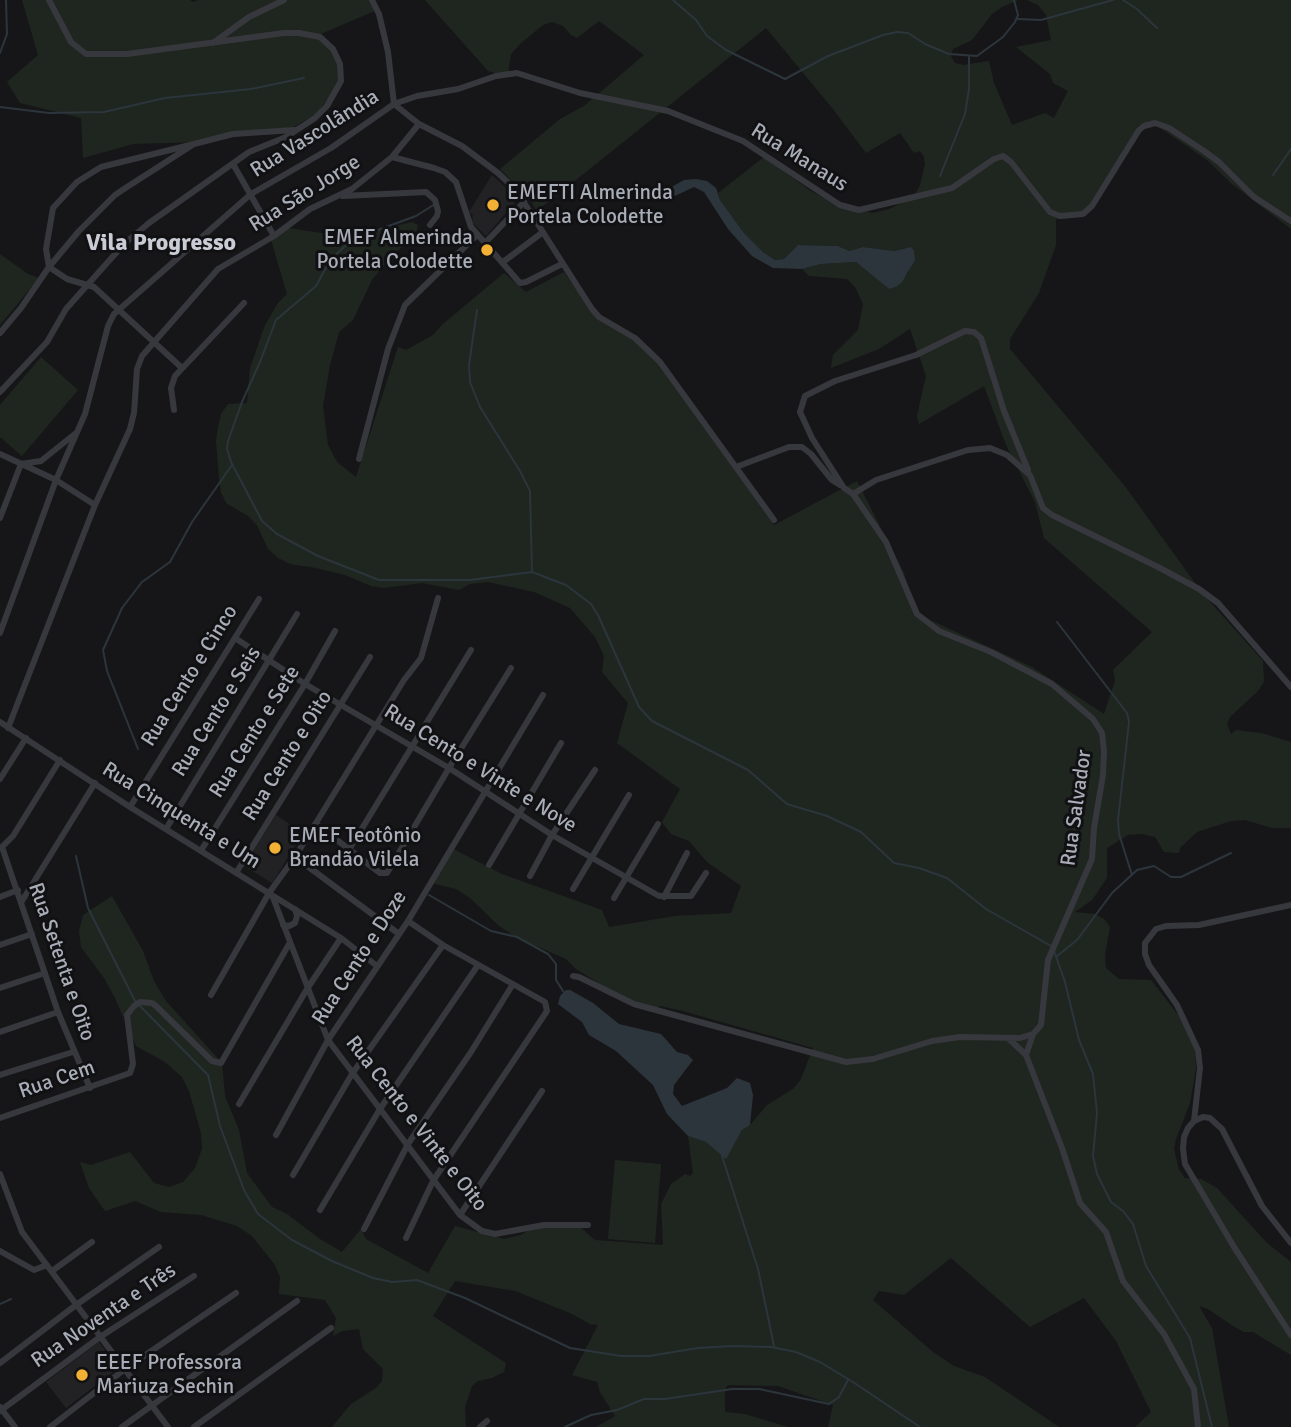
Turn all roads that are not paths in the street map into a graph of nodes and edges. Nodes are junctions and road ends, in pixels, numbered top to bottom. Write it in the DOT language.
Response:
graph roads {
  1 [pos="49,0"];
  2 [pos="284,0"];
  3 [pos="372,0"];
  4 [pos="212,44"];
  5 [pos="394,104"];
  6 [pos="419,124"];
  7 [pos="299,130"];
  8 [pos="194,144"];
  9 [pos="392,157"];
  10 [pos="233,164"];
  11 [pos="251,194"];
  12 [pos="341,196"];
  13 [pos="524,202"];
  14 [pos="1291,221"];
  15 [pos="429,225"];
  16 [pos="542,232"];
  17 [pos="477,235"];
  18 [pos="274,236"];
  19 [pos="485,243"];
  20 [pos="503,262"];
  21 [pos="562,264"];
  22 [pos="49,267"];
  23 [pos="88,285"];
  24 [pos="244,303"];
  25 [pos="118,310"];
  26 [pos="0,333"];
  27 [pos="153,341"];
  28 [pos="182,368"];
  29 [pos="0,392"];
  30 [pos="174,411"];
  31 [pos="78,431"];
  32 [pos="0,454"];
  33 [pos="359,460"];
  34 [pos="21,464"];
  35 [pos="736,467"];
  36 [pos="1030,475"];
  37 [pos="56,481"];
  38 [pos="844,488"];
  39 [pos="853,494"];
  40 [pos="95,505"];
  41 [pos="0,518"];
  42 [pos="774,520"];
  43 [pos="438,598"];
  44 [pos="259,599"];
  45 [pos="297,614"];
  46 [pos="335,631"];
  47 [pos="0,633"];
  48 [pos="235,638"];
  49 [pos="471,650"];
  50 [pos="370,657"];
  51 [pos="270,660"];
  52 [pos="511,667"];
  53 [pos="305,684"];
  54 [pos="1291,687"];
  55 [pos="543,695"];
  56 [pos="341,705"];
  57 [pos="0,722"];
  58 [pos="377,726"];
  59 [pos="8,728"];
  60 [pos="26,737"];
  61 [pos="561,743"];
  62 [pos="413,746"];
  63 [pos="60,760"];
  64 [pos="449,768"];
  65 [pos="595,770"];
  66 [pos="0,779"];
  67 [pos="95,782"];
  68 [pos="484,792"];
  69 [pos="629,795"];
  70 [pos="130,807"];
  71 [pos="518,814"];
  72 [pos="316,824"];
  73 [pos="658,824"];
  74 [pos="166,828"];
  75 [pos="552,835"];
  76 [pos="1,848"];
  77 [pos="350,848"];
  78 [pos="202,849"];
  79 [pos="687,853"];
  80 [pos="295,857"];
  81 [pos="590,857"];
  82 [pos="489,865"];
  83 [pos="236,873"];
  84 [pos="706,873"];
  85 [pos="530,876"];
  86 [pos="626,878"];
  87 [pos="573,889"];
  88 [pos="18,890"];
  89 [pos="271,894"];
  90 [pos="0,897"];
  91 [pos="664,897"];
  92 [pos="614,898"];
  93 [pos="22,901"];
  94 [pos="1291,905"];
  95 [pos="295,909"];
  96 [pos="408,921"];
  97 [pos="283,925"];
  98 [pos="32,934"];
  99 [pos="399,934"];
  100 [pos="341,938"];
  101 [pos="289,944"];
  102 [pos="0,945"];
  103 [pos="443,945"];
  104 [pos="478,965"];
  105 [pos="377,966"];
  106 [pos="45,973"];
  107 [pos="573,976"];
  108 [pos="513,984"];
  109 [pos="0,988"];
  110 [pos="307,989"];
  111 [pos="211,995"];
  112 [pos="58,1012"];
  113 [pos="0,1032"];
  114 [pos="1033,1034"];
  115 [pos="1008,1038"];
  116 [pos="328,1040"];
  117 [pos="73,1052"];
  118 [pos="1026,1055"];
  119 [pos="352,1074"];
  120 [pos="0,1075"];
  121 [pos="90,1088"];
  122 [pos="542,1091"];
  123 [pos="239,1104"];
  124 [pos="380,1109"];
  125 [pos="0,1118"];
  126 [pos="1194,1121"];
  127 [pos="276,1135"];
  128 [pos="408,1144"];
  129 [pos="0,1174"];
  130 [pos="293,1175"];
  131 [pos="433,1181"];
  132 [pos="320,1210"];
  133 [pos="460,1215"];
  134 [pos="588,1225"];
  135 [pos="364,1229"];
  136 [pos="406,1238"];
  137 [pos="92,1242"];
  138 [pos="1291,1243"];
  139 [pos="159,1247"];
  140 [pos="0,1251"];
  141 [pos="49,1268"];
  142 [pos="194,1276"];
  143 [pos="236,1293"];
  144 [pos="297,1301"];
  145 [pos="76,1304"];
  146 [pos="331,1328"];
  147 [pos="1291,1335"];
  148 [pos="100,1337"];
  149 [pos="0,1363"];
  150 [pos="125,1369"];
  151 [pos="152,1404"];
  152 [pos="1,1409"];
  153 [pos="487,1421"];
  154 [pos="15,1427"];
  155 [pos="50,1427"];
  156 [pos="122,1427"];
  157 [pos="168,1427"];
  158 [pos="194,1427"];
  159 [pos="480,1427"];
  160 [pos="1198,1427"];
  1 -- 4 [label="street"];
  2 -- 4 [label="street"];
  3 -- 5 [label="street"];
  4 -- 7 [label="street"];
  5 -- 6 [label="street, Rua Vascolândia"];
  5 -- 11 [label="street, Rua Vascolândia"];
  5 -- 14 [label="street, Rua Manaus"];
  6 -- 9 [label="street, Rua São Jorge"];
  6 -- 13 [label="street, Rua Vascolândia"];
  7 -- 8 [label="street"];
  7 -- 10 [label="street"];
  8 -- 22 [label="street"];
  8 -- 22 [label="street"];
  9 -- 12 [label="street, Rua São Jorge"];
  9 -- 17 [label="street"];
  10 -- 11 [label="street"];
  10 -- 23 [label="street"];
  11 -- 18 [label="street"];
  11 -- 25 [label="street, Rua Vascolândia"];
  12 -- 15 [label="street"];
  12 -- 18 [label="street, Rua São Jorge"];
  13 -- 16 [label="street, Rua Vascolândia"];
  13 -- 19 [label="street"];
  16 -- 20 [label="street"];
  16 -- 21 [label="street, Rua Vascolândia"];
  17 -- 19 [label="street"];
  17 -- 33 [label="street"];
  18 -- 27 [label="street, Rua São Jorge"];
  19 -- 20 [label="street"];
  20 -- 21 [label="street"];
  21 -- 35 [label="street, Rua Vascolândia"];
  22 -- 23 [label="street"];
  22 -- 26 [label="street"];
  23 -- 25 [label="street"];
  23 -- 29 [label="street"];
  24 -- 28 [label="street"];
  25 -- 27 [label="street"];
  25 -- 31 [label="street, Rua Vascolândia"];
  27 -- 28 [label="street"];
  27 -- 40 [label="street, Rua São Jorge"];
  28 -- 30 [label="street"];
  31 -- 34 [label="street"];
  31 -- 37 [label="street, Rua Vascolândia"];
  32 -- 34 [label="street"];
  34 -- 37 [label="street"];
  34 -- 41 [label="street"];
  35 -- 38 [label="street"];
  35 -- 42 [label="street, Rua Vascolândia"];
  36 -- 38 [label="street"];
  36 -- 39 [label="street"];
  36 -- 54 [label="street"];
  37 -- 40 [label="street"];
  37 -- 47 [label="street, Rua Vascolândia"];
  38 -- 39 [label="street"];
  39 -- 114 [label="street, Rua Salvador"];
  40 -- 59 [label="street, Rua São Jorge"];
  43 -- 58 [label="street"];
  44 -- 48 [label="street, Rua Cento e Cinco"];
  45 -- 51 [label="street, Rua Cento e Seis"];
  46 -- 53 [label="street, Rua Cento e Sete"];
  48 -- 51 [label="street, Rua Cento e Vinte e Nove"];
  48 -- 70 [label="street, Rua Cento e Cinco"];
  49 -- 62 [label="street"];
  50 -- 56 [label="street, Rua Cento e Oito"];
  51 -- 53 [label="street, Rua Cento e Vinte e Nove"];
  51 -- 74 [label="street, Rua Cento e Seis"];
  52 -- 64 [label="street"];
  53 -- 56 [label="street, Rua Cento e Vinte e Nove"];
  53 -- 78 [label="street, Rua Cento e Sete"];
  55 -- 68 [label="street, Rua Cento e Doze"];
  56 -- 58 [label="street, Rua Cento e Vinte e Nove"];
  56 -- 83 [label="street, Rua Cento e Oito"];
  57 -- 59 [label="street, Rua Cinquenta e Um"];
  58 -- 62 [label="street, Rua Cento e Vinte e Nove"];
  58 -- 72 [label="street"];
  59 -- 60 [label="street, Rua Cinquenta e Um"];
  60 -- 63 [label="street, Rua Cinquenta e Um"];
  60 -- 66 [label="street"];
  61 -- 71 [label="street"];
  62 -- 64 [label="street, Rua Cento e Vinte e Nove"];
  62 -- 77 [label="street"];
  63 -- 67 [label="street, Rua Cinquenta e Um"];
  63 -- 76 [label="street"];
  64 -- 68 [label="street, Rua Cento e Vinte e Nove"];
  64 -- 77 [label="street"];
  65 -- 75 [label="street"];
  67 -- 70 [label="street, Rua Cinquenta e Um"];
  67 -- 93 [label="street"];
  68 -- 71 [label="street, Rua Cento e Vinte e Nove"];
  68 -- 96 [label="street, Rua Cento e Doze"];
  69 -- 81 [label="street"];
  70 -- 74 [label="street, Rua Cinquenta e Um"];
  71 -- 75 [label="street, Rua Cento e Vinte e Nove"];
  71 -- 82 [label="street"];
  72 -- 77 [label="street"];
  72 -- 80 [label="street"];
  73 -- 86 [label="street"];
  74 -- 78 [label="street, Rua Cinquenta e Um"];
  75 -- 81 [label="street, Rua Cento e Vinte e Nove"];
  75 -- 85 [label="street"];
  76 -- 88 [label="street, Rua Setenta e Oito"];
  78 -- 83 [label="street, Rua Cinquenta e Um"];
  79 -- 91 [label="street"];
  80 -- 89 [label="street"];
  80 -- 99 [label="street"];
  81 -- 86 [label="street, Rua Cento e Vinte e Nove"];
  81 -- 87 [label="street"];
  83 -- 89 [label="street, Rua Cinquenta e Um"];
  84 -- 91 [label="street"];
  86 -- 91 [label="street, Rua Cento e Vinte e Nove"];
  86 -- 92 [label="street"];
  88 -- 90 [label="street"];
  88 -- 93 [label="street, Rua Setenta e Oito"];
  89 -- 95 [label="street, Rua Cinquenta e Um"];
  89 -- 97 [label="street, Rua Cento e Vinte e Oito"];
  89 -- 111 [label="street"];
  93 -- 98 [label="street, Rua Setenta e Oito"];
  94 -- 126 [label="street"];
  95 -- 97 [label="street"];
  95 -- 100 [label="street, Rua Cinquenta e Um"];
  96 -- 99 [label="street, Rua Cento e Doze"];
  96 -- 103 [label="street"];
  97 -- 101 [label="street, Rua Cento e Vinte e Oito"];
  98 -- 102 [label="street"];
  98 -- 106 [label="street, Rua Setenta e Oito"];
  99 -- 105 [label="street, Rua Cento e Doze"];
  100 -- 105 [label="street, Rua Cinquenta e Um"];
  100 -- 110 [label="street"];
  101 -- 110 [label="street, Rua Cento e Vinte e Oito"];
  101 -- 121 [label="street, Rua Cem"];
  103 -- 104 [label="street"];
  103 -- 119 [label="street"];
  104 -- 108 [label="street"];
  104 -- 124 [label="street"];
  105 -- 116 [label="street, Rua Cento e Doze"];
  106 -- 109 [label="street"];
  106 -- 112 [label="street, Rua Setenta e Oito"];
  107 -- 115 [label="street"];
  108 -- 128 [label="street"];
  108 -- 131 [label="street"];
  110 -- 116 [label="street, Rua Cento e Vinte e Oito"];
  110 -- 123 [label="street"];
  112 -- 113 [label="street"];
  112 -- 117 [label="street, Rua Setenta e Oito"];
  114 -- 115 [label="street"];
  114 -- 118 [label="street"];
  115 -- 118 [label="street"];
  116 -- 119 [label="street, Rua Cento e Vinte e Oito"];
  116 -- 127 [label="street, Rua Cento e Doze"];
  117 -- 120 [label="street"];
  117 -- 121 [label="street, Rua Setenta e Oito"];
  118 -- 160 [label="street"];
  119 -- 124 [label="street, Rua Cento e Vinte e Oito"];
  119 -- 130 [label="street"];
  121 -- 125 [label="street, Rua Cem"];
  122 -- 133 [label="street"];
  124 -- 128 [label="street, Rua Cento e Vinte e Oito"];
  124 -- 132 [label="street"];
  126 -- 138 [label="street"];
  126 -- 147 [label="street"];
  128 -- 131 [label="street, Rua Cento e Vinte e Oito"];
  128 -- 135 [label="street"];
  129 -- 141 [label="street"];
  131 -- 133 [label="street, Rua Cento e Vinte e Oito"];
  131 -- 136 [label="street"];
  133 -- 134 [label="street, Rua Cento e Vinte e Oito"];
  137 -- 141 [label="street"];
  139 -- 145 [label="street"];
  140 -- 141 [label="street"];
  141 -- 145 [label="street"];
  142 -- 148 [label="street, Rua Noventa e Três"];
  143 -- 150 [label="street"];
  144 -- 151 [label="street"];
  145 -- 148 [label="street"];
  145 -- 149 [label="street"];
  146 -- 158 [label="street"];
  148 -- 150 [label="street"];
  148 -- 152 [label="street, Rua Noventa e Três"];
  150 -- 151 [label="street"];
  150 -- 155 [label="street"];
  151 -- 156 [label="street"];
  151 -- 157 [label="street"];
  152 -- 154 [label="street"];
  153 -- 159 [label="street"];
}
